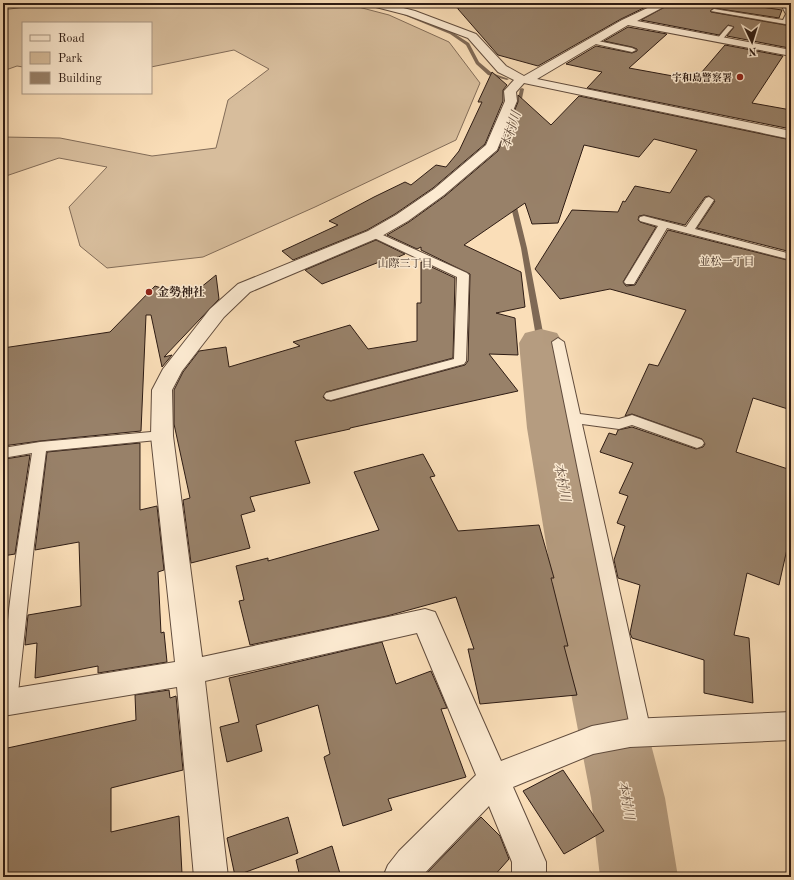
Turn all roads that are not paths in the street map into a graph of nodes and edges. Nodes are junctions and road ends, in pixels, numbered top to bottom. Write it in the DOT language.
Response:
graph roads {
  1 [pos="372,3"];
  2 [pos="666,3"];
  3 [pos="787,7"];
  4 [pos="714,11"];
  5 [pos="626,22"];
  6 [pos="788,23"];
  7 [pos="730,27"];
  8 [pos="719,40"];
  9 [pos="593,42"];
  10 [pos="632,50"];
  11 [pos="791,53"];
  12 [pos="525,79"];
  13 [pos="791,135"];
  14 [pos="709,200"];
  15 [pos="644,219"];
  16 [pos="664,224"];
  17 [pos="689,230"];
  18 [pos="374,234"];
  19 [pos="791,257"];
  20 [pos="630,282"];
  21 [pos="558,342"];
  22 [pos="331,396"];
  23 [pos="574,418"];
  24 [pos="162,436"];
  25 [pos="697,443"];
  26 [pos="40,447"];
  27 [pos="3,454"];
  28 [pos="190,672"];
  29 [pos="6,702"];
  30 [pos="791,726"];
  31 [pos="624,734"];
  32 [pos="494,779"];
  33 [pos="211,877"];
  34 [pos="400,877"];
  35 [pos="529,877"];
  1 -- 12 [label="street"];
  2 -- 5 [label="street"];
  3 -- 6 [label="lane"];
  4 -- 6 [label="lane"];
  5 -- 8 [label="street"];
  5 -- 9 [label="street"];
  7 -- 8 [label="lane"];
  8 -- 11 [label="street"];
  9 -- 10 [label="lane"];
  9 -- 12 [label="street"];
  12 -- 13 [label="street"];
  12 -- 18 [label="street"];
  14 -- 17 [label="lane"];
  15 -- 16 [label="lane"];
  16 -- 17 [label="lane"];
  16 -- 20 [label="lane"];
  17 -- 19 [label="lane"];
  18 -- 22 [label="lane"];
  18 -- 24 [label="street"];
  21 -- 23 [label="lane"];
  23 -- 25 [label="lane"];
  23 -- 31 [label="lane"];
  24 -- 26 [label="lane"];
  24 -- 28 [label="street"];
  26 -- 27 [label="lane"];
  26 -- 29 [label="lane"];
  28 -- 29 [label="street"];
  28 -- 32 [label="street"];
  28 -- 33 [label="street"];
  30 -- 31 [label="street"];
  31 -- 32 [label="street"];
  32 -- 34 [label="street"];
  32 -- 35 [label="street"];
}
